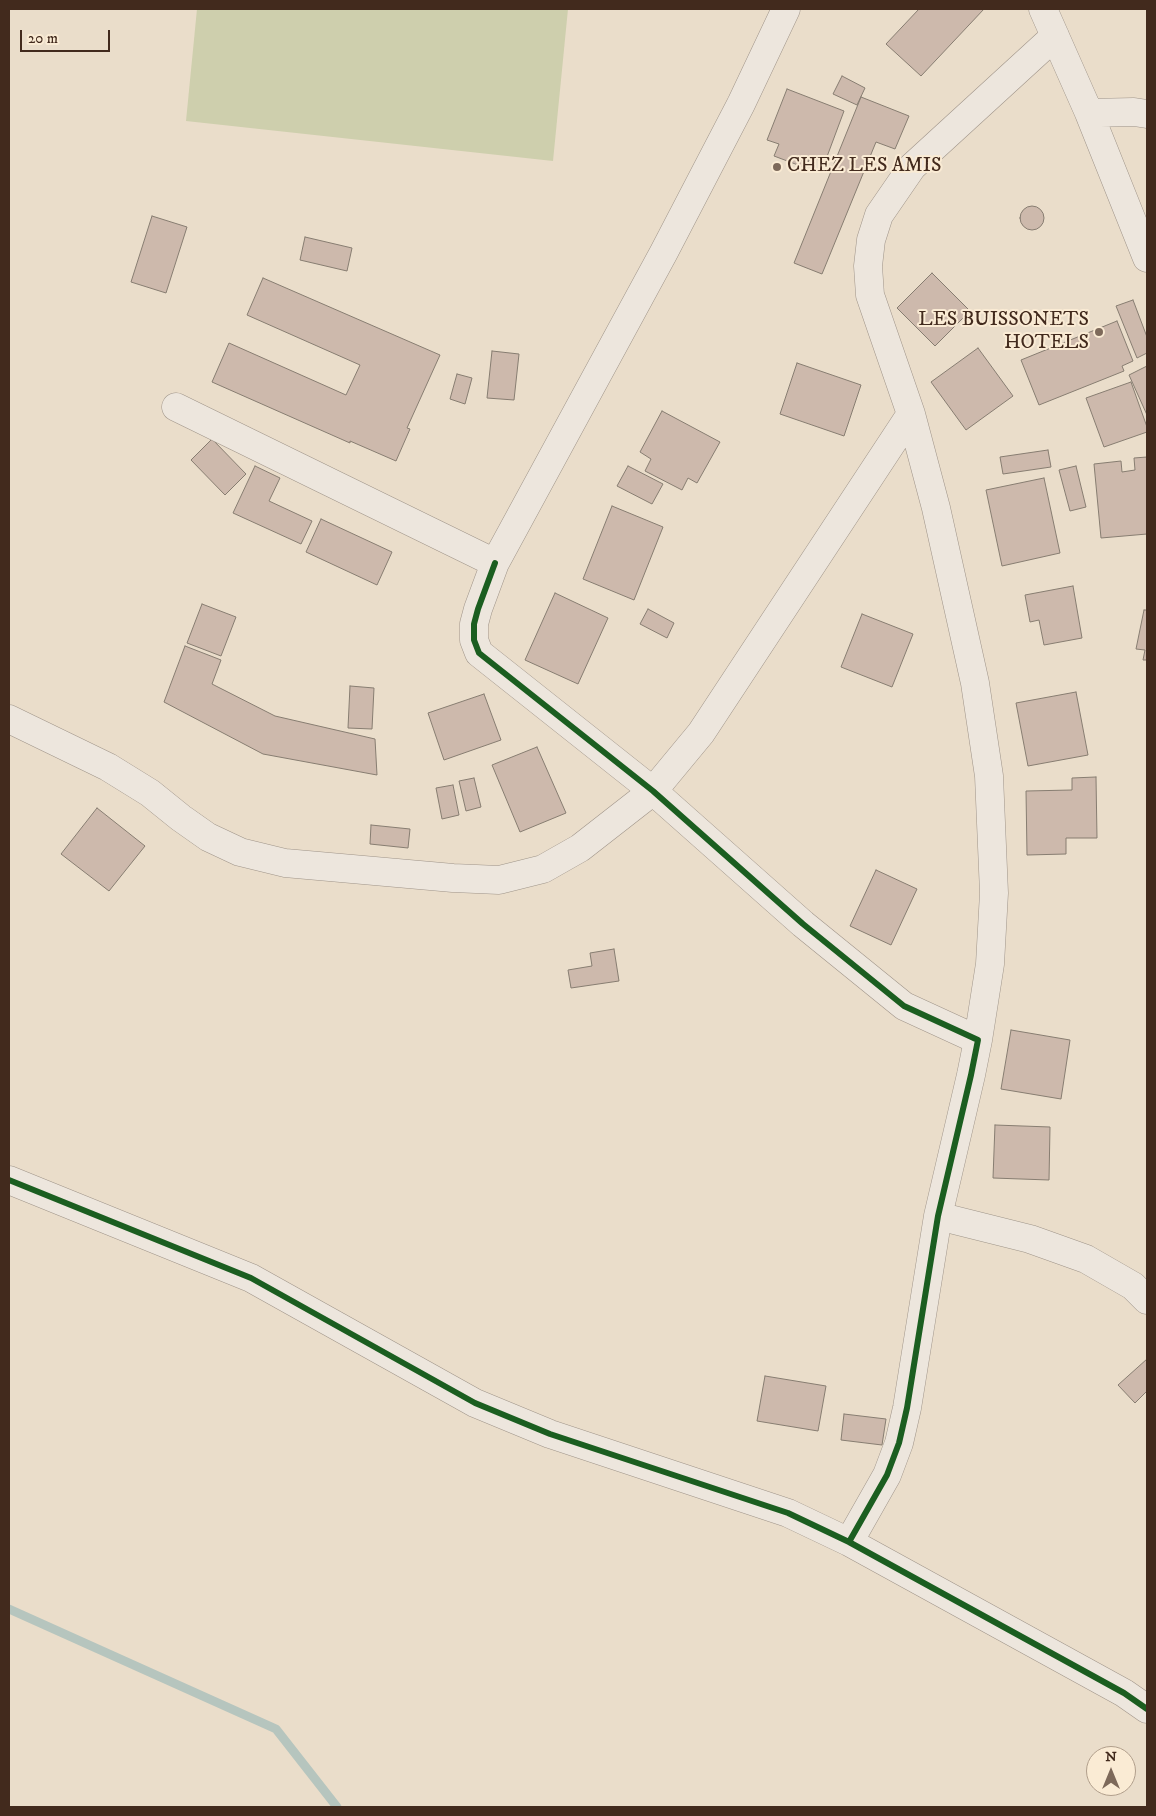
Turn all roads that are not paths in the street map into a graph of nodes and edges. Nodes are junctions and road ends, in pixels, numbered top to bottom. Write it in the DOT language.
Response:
graph roads {
  1 [pos="786,9"];
  2 [pos="1043,9"];
  3 [pos="1055,36"];
  4 [pos="1089,113"];
  5 [pos="1147,114"];
  6 [pos="1147,258"];
  7 [pos="176,407"];
  8 [pos="910,414"];
  9 [pos="494,563"];
  10 [pos="9,720"];
  11 [pos="653,791"];
  12 [pos="978,1040"];
  13 [pos="9,1180"];
  14 [pos="938,1216"];
  15 [pos="1147,1300"];
  16 [pos="849,1542"];
  17 [pos="1147,1709"];
  1 -- 9 [label="street"];
  2 -- 3 [label="street"];
  3 -- 4 [label="street"];
  3 -- 8 [label="street"];
  4 -- 5 [label="street"];
  4 -- 6 [label="street"];
  7 -- 9 [label="street"];
  8 -- 11 [label="street"];
  8 -- 12 [label="street"];
  9 -- 11 [label="street"];
  10 -- 11 [label="street"];
  11 -- 12 [label="street"];
  12 -- 14 [label="street"];
  13 -- 16 [label="street"];
  14 -- 15 [label="street"];
  14 -- 16 [label="street"];
  16 -- 17 [label="street"];
}
